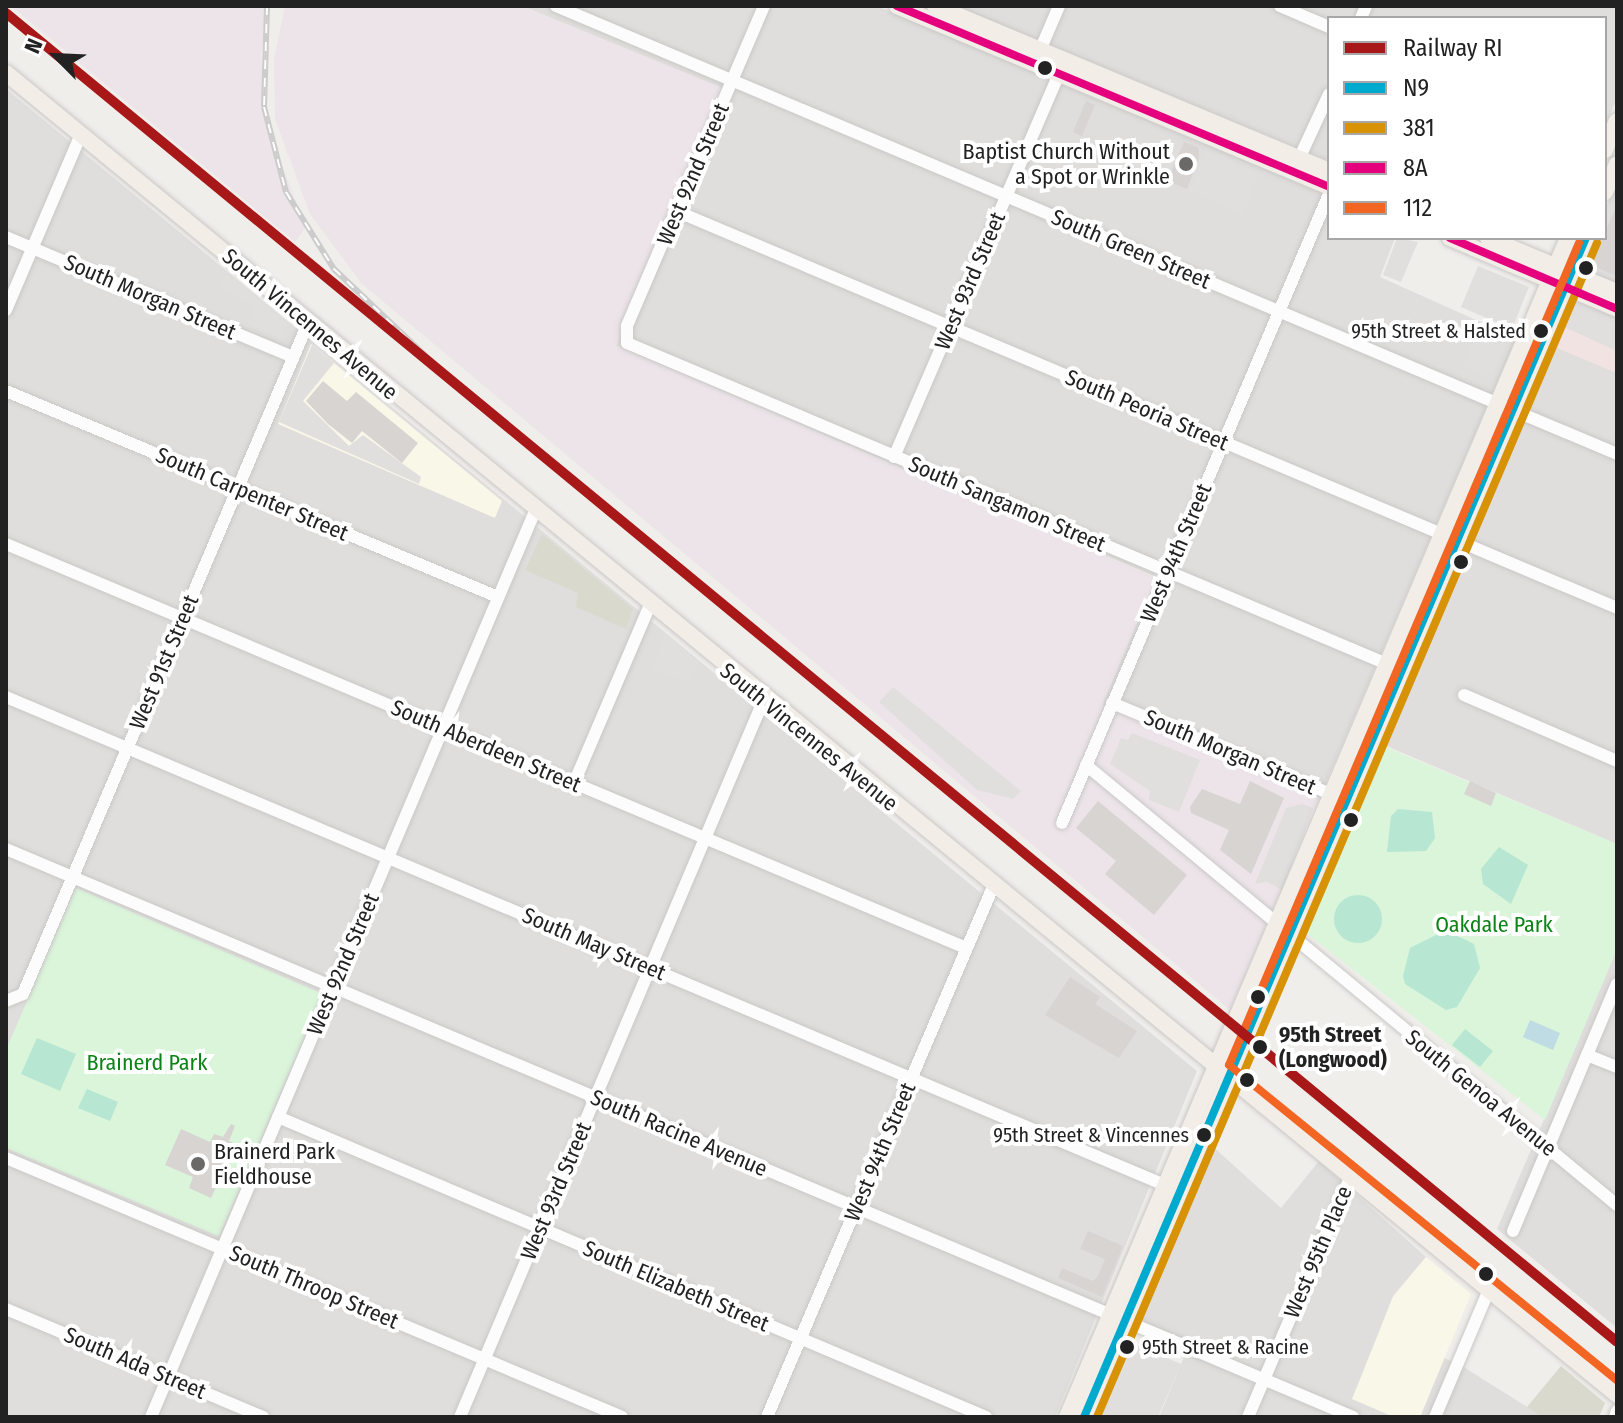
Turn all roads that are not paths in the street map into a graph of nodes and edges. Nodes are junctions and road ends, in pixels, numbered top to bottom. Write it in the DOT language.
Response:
graph roads {
  1 [pos="556,6"];
  2 [pos="764,6"];
  3 [pos="897,6"];
  4 [pos="935,6"];
  5 [pos="1059,6"];
  6 [pos="1280,6"];
  7 [pos="1327,26"];
  8 [pos="1037,57"];
  9 [pos="1062,67"];
  10 [pos="6,73"];
  11 [pos="733,81"];
  12 [pos="1327,98"];
  13 [pos="1617,121"];
  14 [pos="81,134"];
  15 [pos="1609,146"];
  16 [pos="1617,164"];
  17 [pos="1296,165"];
  18 [pos="1327,175"];
  19 [pos="1607,187"];
  20 [pos="1006,196"];
  21 [pos="1327,199"];
  22 [pos="676,211"];
  23 [pos="6,237"];
  24 [pos="1456,240"];
  25 [pos="1492,240"];
  26 [pos="1568,240"];
  27 [pos="1585,240"];
  28 [pos="32,248"];
  29 [pos="1560,277"];
  30 [pos="1617,292"];
  31 [pos="1617,309"];
  32 [pos="6,310"];
  33 [pos="1279,312"];
  34 [pos="308,323"];
  35 [pos="950,327"];
  36 [pos="627,343"];
  37 [pos="293,357"];
  38 [pos="6,391"];
  39 [pos="1505,407"];
  40 [pos="1224,442"];
  41 [pos="1617,454"];
  42 [pos="894,457"];
  43 [pos="238,488"];
  44 [pos="535,511"];
  45 [pos="1450,538"];
  46 [pos="6,544"];
  47 [pos="1168,572"];
  48 [pos="498,597"];
  49 [pos="650,605"];
  50 [pos="1617,608"];
  51 [pos="182,618"];
  52 [pos="1387,664"];
  53 [pos="1464,695"];
  54 [pos="6,697"];
  55 [pos="764,699"];
  56 [pos="1112,703"];
  57 [pos="443,728"];
  58 [pos="127,748"];
  59 [pos="1617,761"];
  60 [pos="1086,765"];
  61 [pos="574,783"];
  62 [pos="1339,797"];
  63 [pos="1062,823"];
  64 [pos="705,838"];
  65 [pos="6,849"];
  66 [pos="388,858"];
  67 [pos="73,877"];
  68 [pos="993,887"];
  69 [pos="1283,930"];
  70 [pos="966,948"];
  71 [pos="650,968"];
  72 [pos="1617,984"];
  73 [pos="333,987"];
  74 [pos="13,1000"];
  75 [pos="1587,1055"];
  76 [pos="1617,1067"];
  77 [pos="1214,1069"];
  78 [pos="911,1078"];
  79 [pos="1228,1080"];
  80 [pos="595,1098"];
  81 [pos="278,1117"];
  82 [pos="1547,1148"];
  83 [pos="6,1158"];
  84 [pos="1351,1176"];
  85 [pos="1174,1188"];
  86 [pos="1617,1205"];
  87 [pos="856,1208"];
  88 [pos="540,1228"];
  89 [pos="1513,1231"];
  90 [pos="222,1249"];
  91 [pos="1489,1290"];
  92 [pos="6,1309"];
  93 [pos="1118,1318"];
  94 [pos="801,1339"];
  95 [pos="484,1359"];
  96 [pos="168,1377"];
  97 [pos="1264,1380"];
  98 [pos="1617,1395"];
  99 [pos="1617,1411"];
  100 [pos="151,1417"];
  101 [pos="263,1417"];
  102 [pos="460,1417"];
  103 [pos="622,1417"];
  104 [pos="767,1417"];
  105 [pos="986,1417"];
  106 [pos="1067,1417"];
  107 [pos="1084,1417"];
  108 [pos="1248,1417"];
  109 [pos="1353,1417"];
  110 [pos="1435,1417"];
  111 [pos="1615,1417"];
  1 -- 11 [label="street, South Green Street"];
  2 -- 11 [label="street, West 92nd Street"];
  3 -- 8 [label="main road"];
  4 -- 8 [label="main road"];
  5 -- 8 [label="street"];
  6 -- 7 [label="street"];
  8 -- 9 [label="main road"];
  9 -- 17 [label="main road"];
  9 -- 20 [label="street, West 93rd Street"];
  10 -- 14 [label="main road, South Vincennes Avenue"];
  11 -- 20 [label="street, South Green Street"];
  11 -- 22 [label="street, West 92nd Street"];
  12 -- 17 [label="street"];
  13 -- 15 [label="main road"];
  14 -- 28 [label="street"];
  14 -- 34 [label="main road, South Vincennes Avenue"];
  16 -- 19 [label="main road"];
  17 -- 18 [label="main road"];
  20 -- 33 [label="street, South Green Street"];
  20 -- 35 [label="street, West 93rd Street"];
  21 -- 33 [label="street, West 94th Street"];
  22 -- 35 [label="street, South Peoria Street"];
  22 -- 36 [label="street, West 92nd Street"];
  23 -- 28 [label="street, South Morgan Street"];
  24 -- 29 [label="main road"];
  25 -- 29 [label="main road"];
  26 -- 29 [label="main road"];
  27 -- 29 [label="main road"];
  28 -- 32 [label="street"];
  28 -- 37 [label="street, South Morgan Street"];
  29 -- 30 [label="main road"];
  29 -- 31 [label="main road"];
  29 -- 39 [label="main road"];
  33 -- 39 [label="street, South Green Street"];
  33 -- 40 [label="street, West 94th Street"];
  34 -- 37 [label="street, West 91st Street"];
  34 -- 44 [label="main road, South Vincennes Avenue"];
  35 -- 40 [label="street, South Peoria Street"];
  35 -- 42 [label="street, West 93rd Street"];
  36 -- 42 [label="street, South Sangamon Street"];
  37 -- 43 [label="street, West 91st Street"];
  38 -- 43 [label="street, South Carpenter Street"];
  39 -- 41 [label="street, South Green Street"];
  39 -- 45 [label="main road"];
  40 -- 45 [label="street, South Peoria Street"];
  40 -- 47 [label="street, West 94th Street"];
  42 -- 47 [label="street, South Sangamon Street"];
  43 -- 48 [label="street, South Carpenter Street"];
  43 -- 51 [label="street, West 91st Street"];
  44 -- 48 [label="street, West 92nd Street"];
  44 -- 49 [label="main road, South Vincennes Avenue"];
  45 -- 50 [label="street, South Peoria Street"];
  45 -- 52 [label="main road"];
  45 -- 62 [label="main road"];
  46 -- 51 [label="street, South Aberdeen Street"];
  47 -- 52 [label="street, South Sangamon Street"];
  47 -- 56 [label="street, West 94th Street"];
  48 -- 57 [label="street, West 92nd Street"];
  49 -- 55 [label="main road, South Vincennes Avenue"];
  49 -- 61 [label="street"];
  51 -- 57 [label="street, South Aberdeen Street"];
  51 -- 58 [label="street, West 91st Street"];
  52 -- 62 [label="main road"];
  53 -- 59 [label="street"];
  54 -- 58 [label="street, South May Street"];
  55 -- 64 [label="street, West 93rd Street"];
  55 -- 68 [label="main road, South Vincennes Avenue"];
  56 -- 60 [label="street, West 94th Street"];
  56 -- 62 [label="street, South Morgan Street"];
  57 -- 61 [label="street, South Aberdeen Street"];
  57 -- 66 [label="street, West 92nd Street"];
  58 -- 66 [label="street, South May Street"];
  58 -- 67 [label="street, West 91st Street"];
  60 -- 63 [label="street, West 94th Street"];
  60 -- 69 [label="street, South Genoa Avenue"];
  61 -- 64 [label="street, South Aberdeen Street"];
  62 -- 69 [label="main road"];
  64 -- 70 [label="street, South Aberdeen Street"];
  64 -- 71 [label="street, West 93rd Street"];
  65 -- 67 [label="street, South Racine Avenue"];
  66 -- 71 [label="street, South May Street"];
  66 -- 73 [label="street, West 92nd Street"];
  67 -- 73 [label="street, South Racine Avenue"];
  67 -- 74 [label="street, West 91st Street"];
  68 -- 70 [label="street, West 94th Street"];
  68 -- 77 [label="main road, South Vincennes Avenue"];
  69 -- 77 [label="main road"];
  69 -- 79 [label="main road"];
  69 -- 82 [label="street, South Genoa Avenue"];
  70 -- 78 [label="street, West 94th Street"];
  71 -- 78 [label="street, South May Street"];
  71 -- 80 [label="street, West 93rd Street"];
  72 -- 75 [label="street"];
  73 -- 80 [label="street, South Racine Avenue"];
  73 -- 81 [label="street, West 92nd Street"];
  75 -- 76 [label="street"];
  75 -- 82 [label="street"];
  77 -- 79 [label="main road, South Vincennes Avenue"];
  77 -- 85 [label="main road"];
  78 -- 85 [label="street, South May Street"];
  78 -- 87 [label="street, West 94th Street"];
  79 -- 84 [label="main road, South Vincennes Avenue"];
  79 -- 85 [label="main road"];
  80 -- 87 [label="street, South Racine Avenue"];
  80 -- 88 [label="street, West 93rd Street"];
  81 -- 88 [label="street, South Elizabeth Street"];
  81 -- 90 [label="street, West 92nd Street"];
  82 -- 86 [label="street, South Genoa Avenue"];
  82 -- 89 [label="street"];
  83 -- 90 [label="street, South Throop Street"];
  84 -- 91 [label="main road, South Vincennes Avenue"];
  84 -- 97 [label="street, West 95th Place"];
  85 -- 93 [label="main road"];
  87 -- 93 [label="street, South Racine Avenue"];
  87 -- 94 [label="street, West 94th Street"];
  88 -- 94 [label="street, South Elizabeth Street"];
  88 -- 95 [label="street, West 93rd Street"];
  90 -- 95 [label="street, South Throop Street"];
  90 -- 96 [label="street, West 92nd Street"];
  91 -- 98 [label="main road, South Vincennes Avenue"];
  91 -- 110 [label="street"];
  92 -- 96 [label="street, South Ada Street"];
  93 -- 97 [label="street, South Racine Avenue"];
  93 -- 106 [label="main road"];
  93 -- 107 [label="main road"];
  94 -- 104 [label="street, West 94th Street"];
  94 -- 105 [label="street, South Elizabeth Street"];
  95 -- 102 [label="street, West 93rd Street"];
  95 -- 103 [label="street, South Throop Street"];
  96 -- 100 [label="street, West 92nd Street"];
  96 -- 101 [label="street, South Ada Street"];
  97 -- 108 [label="street, West 95th Place"];
  97 -- 109 [label="street, South Racine Avenue"];
  99 -- 111 [label="street"];
}
